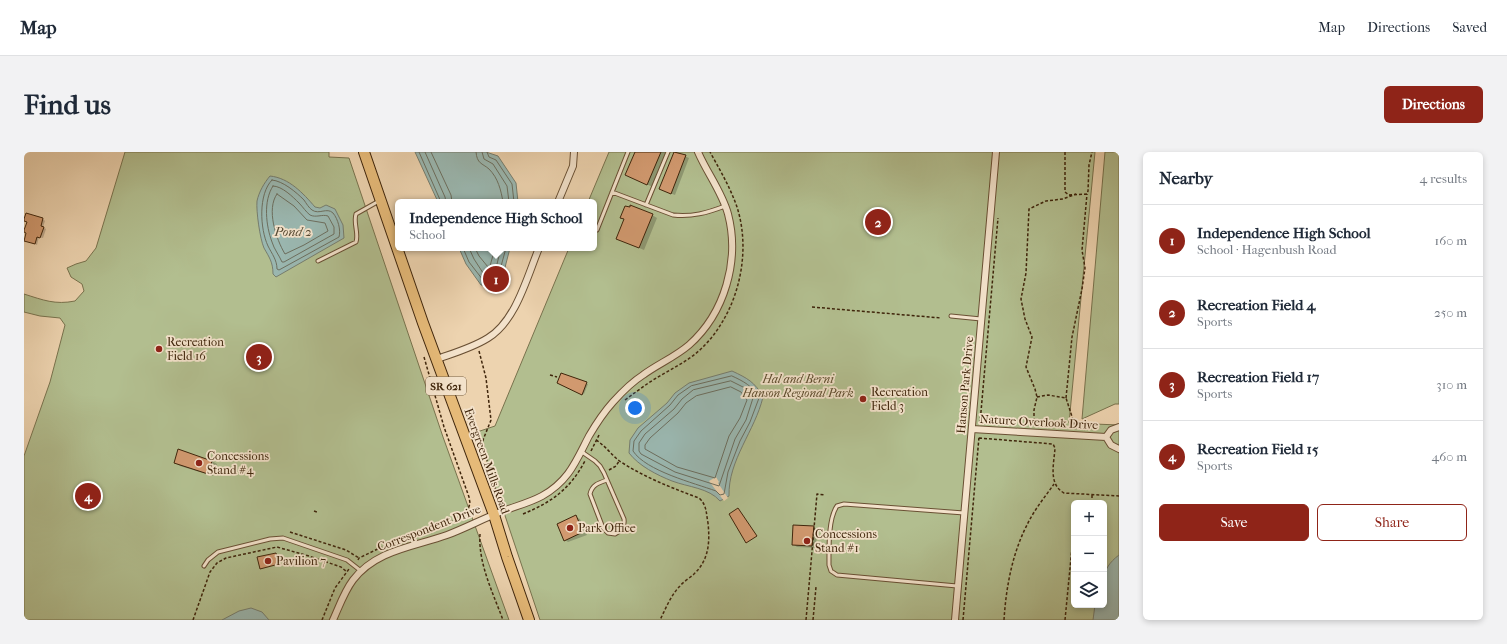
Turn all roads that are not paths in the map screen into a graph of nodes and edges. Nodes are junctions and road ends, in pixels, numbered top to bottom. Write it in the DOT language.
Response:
graph roads {
  1 [pos="364,152"];
  2 [pos="574,152"];
  3 [pos="628,152"];
  4 [pos="668,152"];
  5 [pos="698,152"];
  6 [pos="996,152"];
  7 [pos="612,192"];
  8 [pos="559,199"];
  9 [pos="381,200"];
  10 [pos="646,205"];
  11 [pos="725,206"];
  12 [pos="597,230"];
  13 [pos="395,240"];
  14 [pos="399,251"];
  15 [pos="538,251"];
  16 [pos="318,261"];
  17 [pos="950,316"];
  18 [pos="982,319"];
  19 [pos="437,359"];
  20 [pos="1119,427"];
  21 [pos="972,430"];
  22 [pos="1106,437"];
  23 [pos="1119,449"];
  24 [pos="582,452"];
  25 [pos="607,480"];
  26 [pos="964,513"];
  27 [pos="494,515"];
  28 [pos="204,566"];
  29 [pos="362,571"];
  30 [pos="958,586"];
  31 [pos="333,620"];
  32 [pos="529,620"];
  33 [pos="955,620"];
  1 -- 9 [label="main road, Evergreen Mills Road / SR 621"];
  2 -- 8 [label="street"];
  3 -- 7 [label="lane"];
  4 -- 10 [label="lane"];
  5 -- 11 [label="street"];
  6 -- 18 [label="street, Hanson Park Drive"];
  7 -- 10 [label="lane"];
  7 -- 12 [label="lane"];
  9 -- 13 [label="main road, Evergreen Mills Road / SR 621"];
  9 -- 16 [label="lane"];
  10 -- 11 [label="lane"];
  11 -- 24 [label="street"];
  14 -- 19 [label="main road, Evergreen Mills Road / SR 621"];
  15 -- 19 [label="street"];
  17 -- 18 [label="lane"];
  18 -- 21 [label="street, Hanson Park Drive"];
  19 -- 27 [label="main road, Evergreen Mills Road / SR 621"];
  20 -- 22 [label="street, Nature Overlook Drive"];
  21 -- 22 [label="street, Nature Overlook Drive"];
  21 -- 26 [label="street, Hanson Park Drive"];
  22 -- 23 [label="street, Nature Overlook Drive"];
  24 -- 25 [label="lane"];
  24 -- 27 [label="street"];
  25 -- 25 [label="lane"];
  26 -- 30 [label="street, Hanson Park Drive"];
  26 -- 30 [label="lane"];
  27 -- 29 [label="street, Correspondent Drive"];
  27 -- 32 [label="main road, Evergreen Mills Road / SR 621"];
  28 -- 29 [label="lane"];
  29 -- 31 [label="street, Correspondent Drive"];
  30 -- 33 [label="street, Hanson Park Drive"];
}
